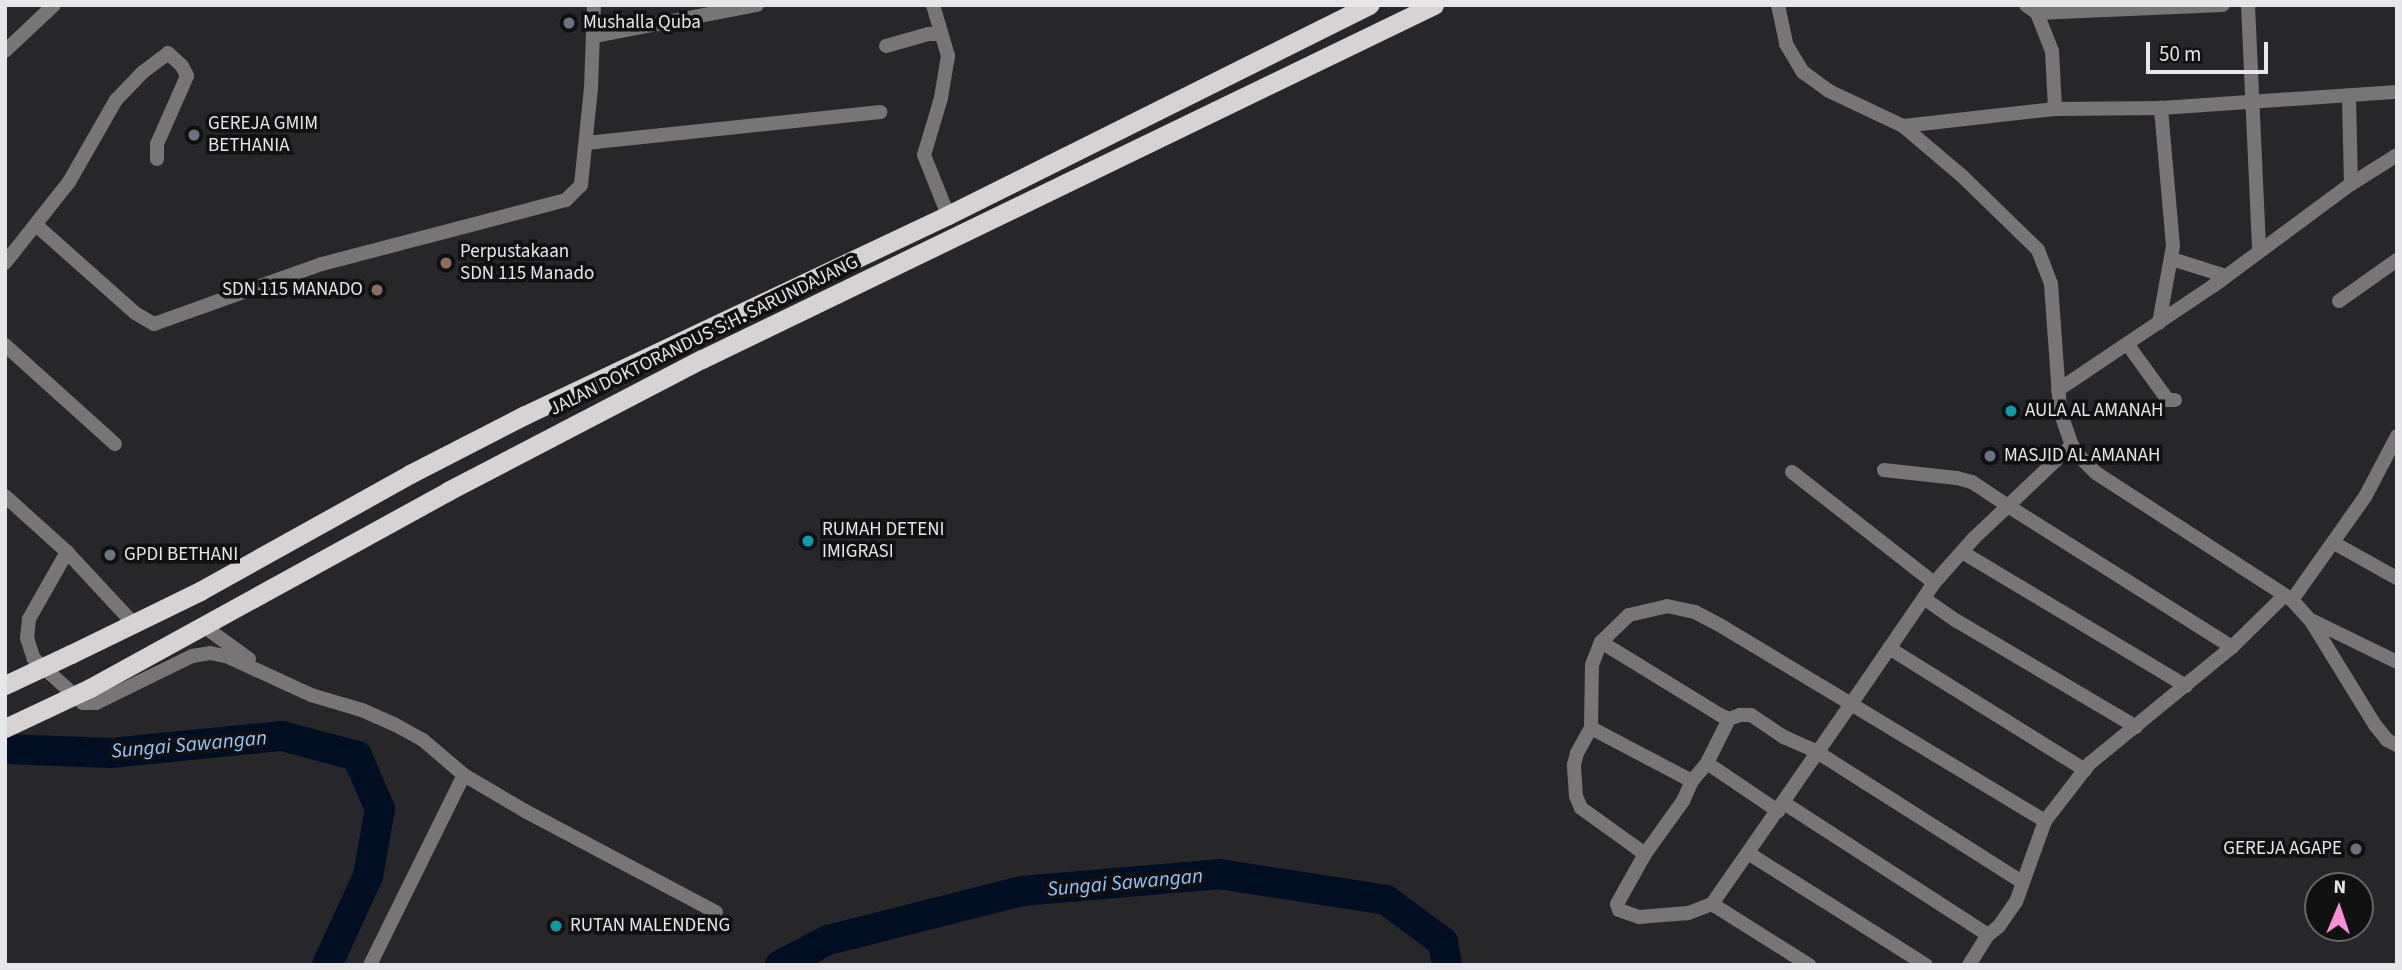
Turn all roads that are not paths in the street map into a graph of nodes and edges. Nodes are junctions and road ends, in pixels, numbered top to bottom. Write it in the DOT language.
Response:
graph roads {
  1 [pos="54,5"];
  2 [pos="594,5"];
  3 [pos="757,5"];
  4 [pos="933,5"];
  5 [pos="1370,5"];
  6 [pos="1434,5"];
  7 [pos="1778,5"];
  8 [pos="2222,5"];
  9 [pos="2248,5"];
  10 [pos="2031,9"];
  11 [pos="940,34"];
  12 [pos="594,36"];
  13 [pos="886,46"];
  14 [pos="5,51"];
  15 [pos="2397,92"];
  16 [pos="2349,97"];
  17 [pos="2255,102"];
  18 [pos="2161,107"];
  19 [pos="2055,109"];
  20 [pos="880,111"];
  21 [pos="1903,126"];
  22 [pos="586,143"];
  23 [pos="2397,155"];
  24 [pos="157,159"];
  25 [pos="2351,184"];
  26 [pos="948,215"];
  27 [pos="36,225"];
  28 [pos="2259,250"];
  29 [pos="859,257"];
  30 [pos="2172,259"];
  31 [pos="2397,260"];
  32 [pos="5,263"];
  33 [pos="2226,276"];
  34 [pos="872,278"];
  35 [pos="2339,301"];
  36 [pos="2160,323"];
  37 [pos="5,345"];
  38 [pos="2128,345"];
  39 [pos="2058,390"];
  40 [pos="2175,400"];
  41 [pos="2397,436"];
  42 [pos="115,444"];
  43 [pos="2068,449"];
  44 [pos="1884,470"];
  45 [pos="1792,472"];
  46 [pos="5,496"];
  47 [pos="2008,506"];
  48 [pos="2334,543"];
  49 [pos="67,552"];
  50 [pos="1962,552"];
  51 [pos="2397,578"];
  52 [pos="1934,583"];
  53 [pos="2288,597"];
  54 [pos="1925,599"];
  55 [pos="2311,621"];
  56 [pos="133,623"];
  57 [pos="202,625"];
  58 [pos="1601,642"];
  59 [pos="2232,647"];
  60 [pos="1889,648"];
  61 [pos="2397,662"];
  62 [pos="280,680"];
  63 [pos="5,685"];
  64 [pos="2186,686"];
  65 [pos="1851,704"];
  66 [pos="1729,719"];
  67 [pos="2136,727"];
  68 [pos="5,728"];
  69 [pos="1591,728"];
  70 [pos="2397,745"];
  71 [pos="1817,752"];
  72 [pos="1707,763"];
  73 [pos="2085,769"];
  74 [pos="464,775"];
  75 [pos="1692,781"];
  76 [pos="1781,807"];
  77 [pos="2045,821"];
  78 [pos="1748,853"];
  79 [pos="1645,854"];
  80 [pos="2022,882"];
  81 [pos="1713,904"];
  82 [pos="716,912"];
  83 [pos="1988,935"];
  84 [pos="370,965"];
  85 [pos="1809,965"];
  86 [pos="1926,965"];
  87 [pos="1969,965"];
  1 -- 14 [label="street"];
  2 -- 12 [label="street"];
  3 -- 12 [label="street"];
  4 -- 11 [label="street"];
  5 -- 26 [label="highway, JALAN DOKTORANDUS S.H. SARUNDAJANG"];
  6 -- 34 [label="highway, JALAN DOKTORANDUS S.H. SARUNDAJANG"];
  7 -- 21 [label="street"];
  8 -- 10 [label="street"];
  9 -- 17 [label="street"];
  10 -- 19 [label="street"];
  11 -- 13 [label="street"];
  11 -- 26 [label="street"];
  12 -- 22 [label="street"];
  15 -- 16 [label="street"];
  16 -- 17 [label="street"];
  16 -- 25 [label="street"];
  17 -- 18 [label="street"];
  17 -- 28 [label="street"];
  18 -- 19 [label="street"];
  18 -- 30 [label="street"];
  19 -- 21 [label="street"];
  20 -- 22 [label="street"];
  21 -- 39 [label="street"];
  22 -- 27 [label="street"];
  23 -- 25 [label="street"];
  24 -- 27 [label="street"];
  25 -- 28 [label="street"];
  26 -- 29 [label="highway, JALAN DOKTORANDUS S.H. SARUNDAJANG"];
  27 -- 32 [label="street"];
  28 -- 33 [label="street"];
  29 -- 34 [label="highway"];
  29 -- 56 [label="highway, JALAN DOKTORANDUS S.H. SARUNDAJANG"];
  30 -- 33 [label="street"];
  30 -- 36 [label="street"];
  31 -- 35 [label="street"];
  33 -- 36 [label="street"];
  34 -- 57 [label="highway, JALAN DOKTORANDUS S.H. SARUNDAJANG"];
  36 -- 38 [label="street"];
  37 -- 42 [label="street"];
  38 -- 39 [label="street"];
  38 -- 40 [label="street"];
  39 -- 43 [label="street"];
  41 -- 48 [label="street"];
  43 -- 47 [label="street"];
  43 -- 53 [label="street"];
  44 -- 47 [label="street"];
  45 -- 52 [label="street"];
  46 -- 49 [label="street"];
  47 -- 50 [label="street"];
  47 -- 59 [label="street"];
  48 -- 51 [label="street"];
  48 -- 53 [label="street"];
  49 -- 56 [label="street"];
  49 -- 62 [label="street"];
  50 -- 52 [label="street"];
  50 -- 64 [label="street"];
  52 -- 54 [label="street"];
  53 -- 55 [label="street"];
  53 -- 59 [label="street"];
  54 -- 60 [label="street"];
  54 -- 67 [label="street"];
  55 -- 61 [label="street"];
  55 -- 70 [label="street"];
  56 -- 63 [label="highway, JALAN DOKTORANDUS S.H. SARUNDAJANG, bridge"];
  57 -- 62 [label="street"];
  57 -- 68 [label="highway, JALAN DOKTORANDUS S.H. SARUNDAJANG, bridge"];
  58 -- 65 [label="street"];
  58 -- 66 [label="street"];
  58 -- 69 [label="street"];
  59 -- 64 [label="street"];
  60 -- 65 [label="street"];
  60 -- 73 [label="street"];
  62 -- 74 [label="street"];
  64 -- 67 [label="street"];
  65 -- 71 [label="street"];
  65 -- 77 [label="street"];
  66 -- 71 [label="street"];
  66 -- 72 [label="street"];
  67 -- 73 [label="street"];
  69 -- 75 [label="street"];
  69 -- 79 [label="street"];
  71 -- 76 [label="street"];
  71 -- 80 [label="street"];
  72 -- 75 [label="street"];
  72 -- 76 [label="street"];
  73 -- 77 [label="street"];
  74 -- 82 [label="street"];
  74 -- 84 [label="street"];
  75 -- 79 [label="street"];
  76 -- 78 [label="street"];
  76 -- 83 [label="street"];
  77 -- 80 [label="street"];
  78 -- 81 [label="street"];
  78 -- 86 [label="street"];
  79 -- 81 [label="street"];
  80 -- 83 [label="street"];
  81 -- 85 [label="street"];
  83 -- 87 [label="street"];
}
